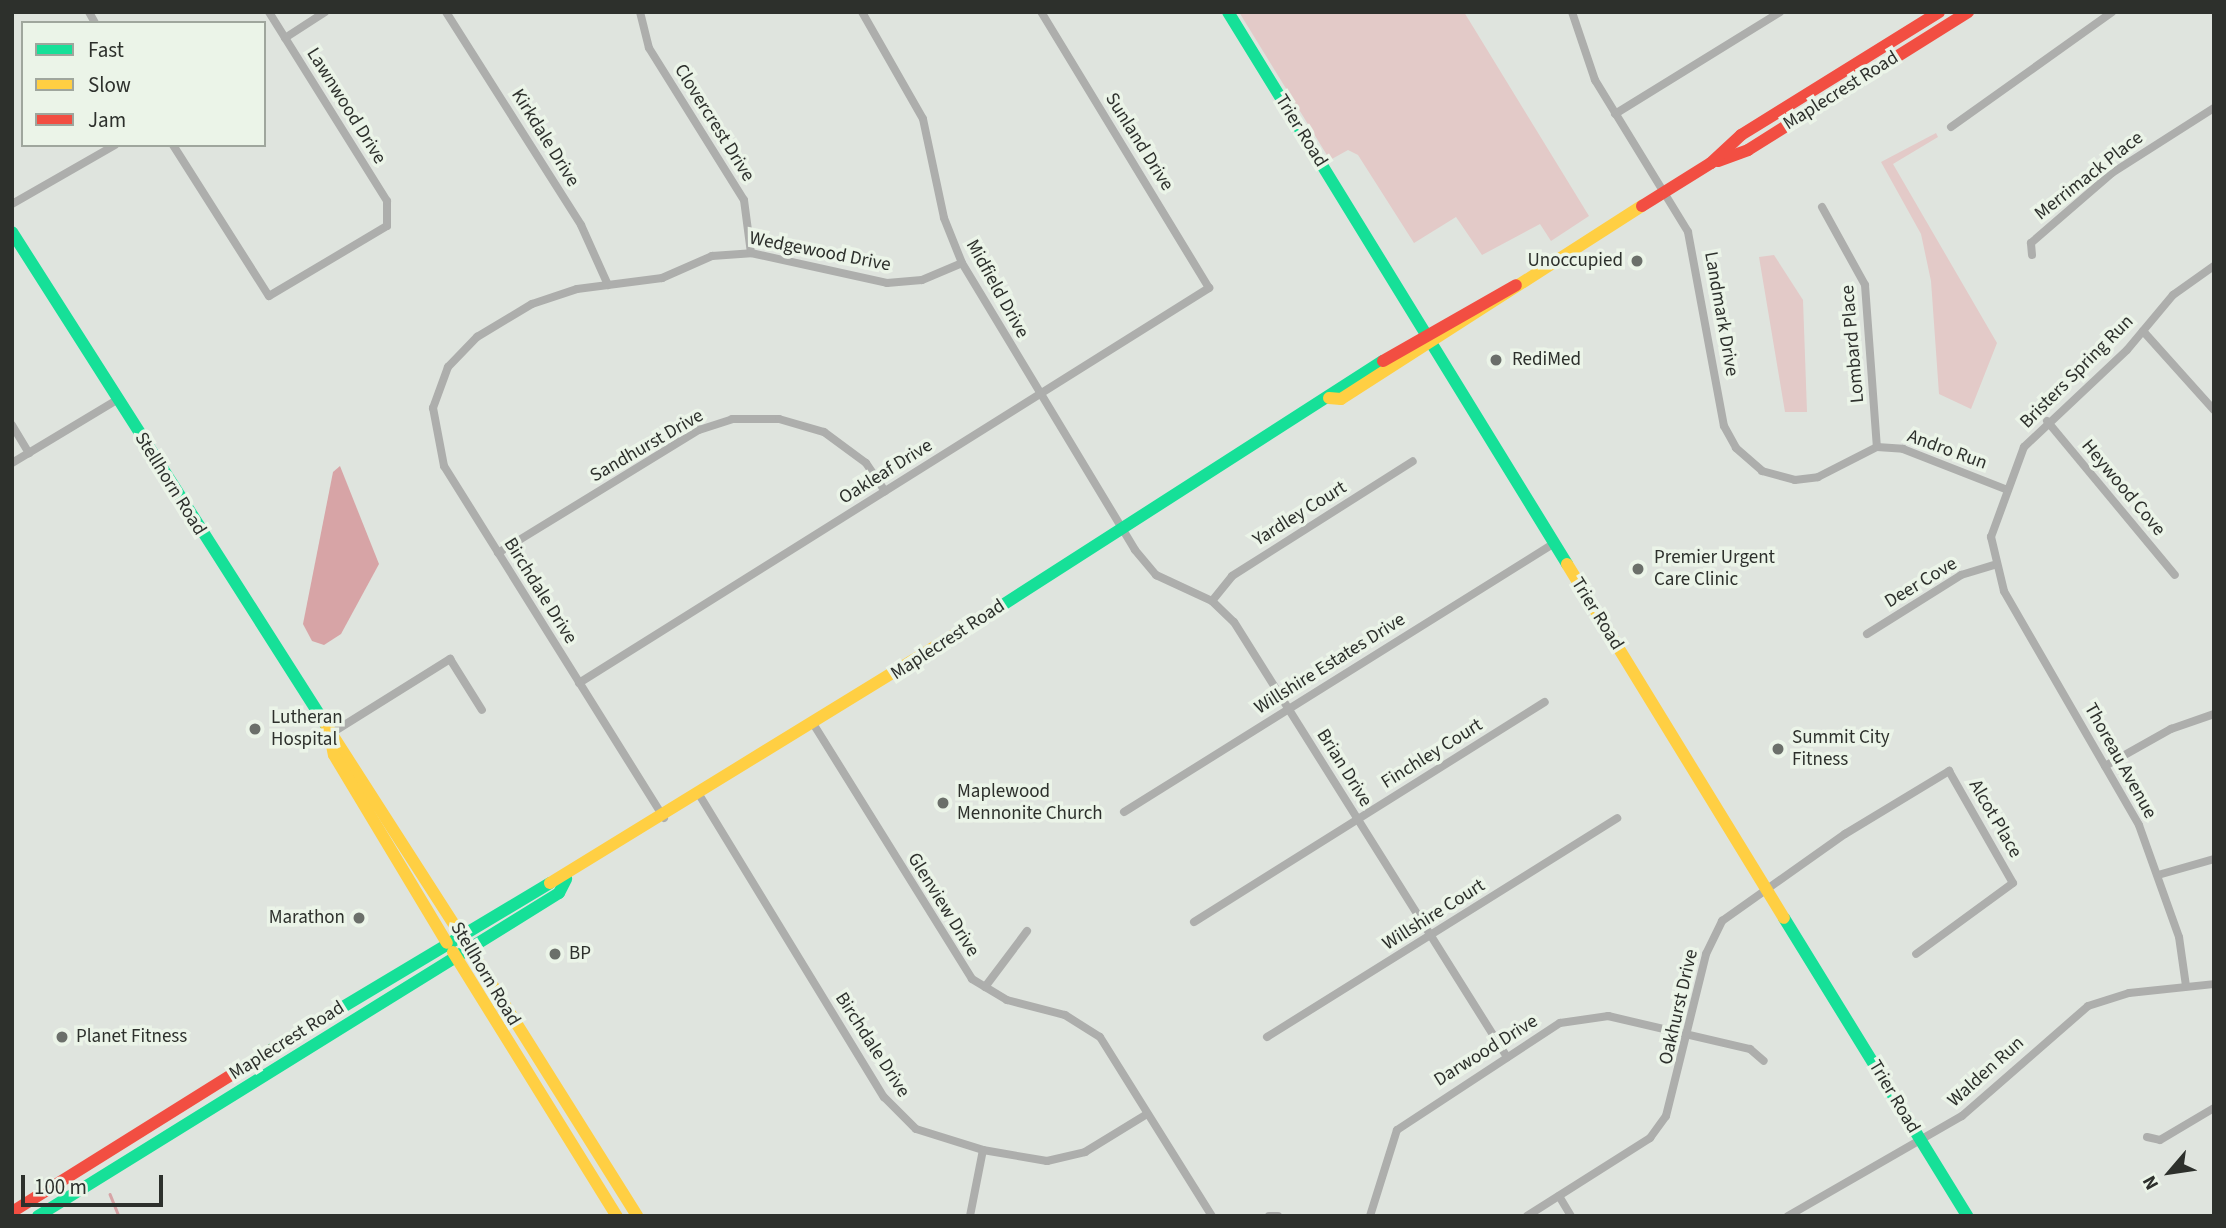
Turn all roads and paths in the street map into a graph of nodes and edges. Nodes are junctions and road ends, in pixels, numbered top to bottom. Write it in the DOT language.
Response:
graph roads {
  1 [pos="269,12"];
  2 [pos="324,12"];
  3 [pos="446,12"];
  4 [pos="640,12"];
  5 [pos="862,12"];
  6 [pos="1041,12"];
  7 [pos="1228,12"];
  8 [pos="1572,12"];
  9 [pos="1780,12"];
  10 [pos="1939,12"];
  11 [pos="1968,12"];
  12 [pos="2112,12"];
  13 [pos="285,38"];
  14 [pos="2214,108"];
  15 [pos="1615,114"];
  16 [pos="1951,127"];
  17 [pos="112,147"];
  18 [pos="174,147"];
  19 [pos="1711,163"];
  20 [pos="1664,192"];
  21 [pos="12,204"];
  22 [pos="1822,207"];
  23 [pos="12,232"];
  24 [pos="751,253"];
  25 [pos="2032,255"];
  26 [pos="962,263"];
  27 [pos="2214,266"];
  28 [pos="608,285"];
  29 [pos="1516,285"];
  30 [pos="1209,288"];
  31 [pos="2143,331"];
  32 [pos="1424,333"];
  33 [pos="1431,346"];
  34 [pos="1041,394"];
  35 [pos="1329,398"];
  36 [pos="117,400"];
  37 [pos="433,408"];
  38 [pos="2214,410"];
  39 [pos="2047,421"];
  40 [pos="12,425"];
  41 [pos="1877,447"];
  42 [pos="29,453"];
  43 [pos="1413,461"];
  44 [pos="12,463"];
  45 [pos="2005,489"];
  46 [pos="885,491"];
  47 [pos="1122,529"];
  48 [pos="1553,544"];
  49 [pos="498,553"];
  50 [pos="1994,565"];
  51 [pos="2175,575"];
  52 [pos="1212,601"];
  53 [pos="1867,634"];
  54 [pos="579,683"];
  55 [pos="1545,702"];
  56 [pos="1289,709"];
  57 [pos="482,710"];
  58 [pos="2214,715"];
  59 [pos="814,725"];
  60 [pos="330,734"];
  61 [pos="2105,766"];
  62 [pos="1949,771"];
  63 [pos="700,796"];
  64 [pos="1124,812"];
  65 [pos="664,818"];
  66 [pos="1617,818"];
  67 [pos="1357,820"];
  68 [pos="2214,859"];
  69 [pos="2158,875"];
  70 [pos="566,879"];
  71 [pos="1767,889"];
  72 [pos="1194,922"];
  73 [pos="1027,931"];
  74 [pos="460,934"];
  75 [pos="1431,935"];
  76 [pos="447,943"];
  77 [pos="469,948"];
  78 [pos="1916,954"];
  79 [pos="456,958"];
  80 [pos="2214,984"];
  81 [pos="2186,986"];
  82 [pos="985,987"];
  83 [pos="1688,1033"];
  84 [pos="1267,1037"];
  85 [pos="1507,1057"];
  86 [pos="1764,1061"];
  87 [pos="2214,1108"];
  88 [pos="1147,1114"];
  89 [pos="2147,1137"];
  90 [pos="1921,1142"];
  91 [pos="983,1150"];
  92 [pos="1559,1196"];
  93 [pos="12,1212"];
  94 [pos="38,1216"];
  95 [pos="617,1216"];
  96 [pos="637,1216"];
  97 [pos="970,1216"];
  98 [pos="1212,1216"];
  99 [pos="1269,1216"];
  100 [pos="1278,1216"];
  101 [pos="1370,1216"];
  102 [pos="1527,1216"];
  103 [pos="1571,1216"];
  104 [pos="1788,1216"];
  105 [pos="1967,1216"];
  1 -- 13 [label="street, Lawnwood Drive"];
  2 -- 13 [label="street"];
  3 -- 28 [label="street, Kirkdale Drive"];
  4 -- 24 [label="street, Clovercrest Drive"];
  5 -- 26 [label="street, Midfield Drive"];
  6 -- 30 [label="street, Sunland Drive"];
  7 -- 32 [label="main road, Trier Road"];
  8 -- 15 [label="street, Landmark Drive"];
  9 -- 15 [label="street"];
  10 -- 19 [label="main road, Maplecrest Road"];
  11 -- 19 [label="main road, Maplecrest Road"];
  12 -- 16 [label="street"];
  13 -- 18 [label="street, Lawnwood Drive"];
  14 -- 25 [label="street, Merrimack Place"];
  15 -- 20 [label="street, Landmark Drive"];
  17 -- 21 [label="street"];
  19 -- 20 [label="main road, Maplecrest Road"];
  20 -- 29 [label="main road, Maplecrest Road"];
  20 -- 41 [label="street, Landmark Drive"];
  22 -- 41 [label="street, Lombard Place"];
  23 -- 36 [label="main road, Stellhorn Road"];
  24 -- 26 [label="street, Wedgewood Drive"];
  24 -- 28 [label="street, Wedgewood Drive"];
  26 -- 34 [label="street, Midfield Drive"];
  27 -- 31 [label="street, Bristers Spring Run"];
  28 -- 37 [label="street, Wedgewood Drive"];
  29 -- 32 [label="main road, Maplecrest Road"];
  29 -- 33 [label="main road, Maplecrest Road"];
  30 -- 34 [label="street, Oakleaf Drive"];
  31 -- 38 [label="street"];
  31 -- 39 [label="street, Bristers Spring Run"];
  32 -- 33 [label="main road, Trier Road"];
  32 -- 35 [label="main road, Maplecrest Road"];
  33 -- 35 [label="main road, Maplecrest Road"];
  33 -- 48 [label="main road, Trier Road"];
  34 -- 46 [label="street, Oakleaf Drive"];
  34 -- 47 [label="street, Midfield Drive"];
  35 -- 47 [label="main road, Maplecrest Road"];
  36 -- 42 [label="street"];
  36 -- 60 [label="main road, Stellhorn Road"];
  37 -- 49 [label="street, Birchdale Drive"];
  39 -- 45 [label="street, Bristers Spring Run"];
  39 -- 51 [label="street, Heywood Cove"];
  40 -- 42 [label="street"];
  41 -- 45 [label="street, Andro Run"];
  42 -- 44 [label="street"];
  43 -- 52 [label="street, Yardley Court"];
  45 -- 50 [label="street, Bristers Spring Run"];
  46 -- 49 [label="street, Sandhurst Drive"];
  46 -- 54 [label="street, Oakleaf Drive"];
  47 -- 52 [label="street, Brian Drive"];
  47 -- 59 [label="main road, Maplecrest Road"];
  48 -- 56 [label="street, Willshire Estates Drive"];
  48 -- 71 [label="main road, Trier Road"];
  49 -- 54 [label="street, Birchdale Drive"];
  50 -- 53 [label="street, Deer Cove"];
  50 -- 61 [label="street, Thoreau Avenue"];
  52 -- 56 [label="street, Brian Drive"];
  54 -- 65 [label="street, Birchdale Drive"];
  55 -- 67 [label="street, Finchley Court"];
  56 -- 64 [label="street, Willshire Estates Drive"];
  56 -- 67 [label="street, Brian Drive"];
  57 -- 60 [label="street"];
  58 -- 61 [label="street"];
  59 -- 63 [label="main road, Maplecrest Road"];
  59 -- 82 [label="street, Glenview Drive"];
  60 -- 74 [label="main road, Stellhorn Road"];
  60 -- 76 [label="main road, Stellhorn Road"];
  61 -- 69 [label="street, Thoreau Avenue"];
  62 -- 71 [label="street, Oakhurst Drive"];
  62 -- 78 [label="street, Alcot Place"];
  63 -- 65 [label="main road, Maplecrest Road"];
  63 -- 91 [label="street, Birchdale Drive"];
  65 -- 70 [label="main road, Maplecrest Road"];
  66 -- 75 [label="street, Willshire Court"];
  67 -- 72 [label="street, Finchley Court"];
  67 -- 75 [label="street, Brian Drive"];
  68 -- 69 [label="street"];
  69 -- 81 [label="street, Thoreau Avenue"];
  70 -- 74 [label="main road, Maplecrest Road"];
  70 -- 77 [label="main road, Maplecrest Road"];
  71 -- 83 [label="street, Oakhurst Drive"];
  71 -- 90 [label="main road, Trier Road"];
  73 -- 82 [label="street"];
  74 -- 76 [label="main road, Maplecrest Road"];
  74 -- 77 [label="main road, Stellhorn Road"];
  75 -- 84 [label="street, Willshire Court"];
  75 -- 85 [label="street, Brian Drive"];
  76 -- 79 [label="main road, Stellhorn Road"];
  76 -- 93 [label="main road, Maplecrest Road"];
  77 -- 79 [label="main road, Maplecrest Road"];
  77 -- 96 [label="main road, Stellhorn Road"];
  79 -- 94 [label="main road, Maplecrest Road"];
  79 -- 95 [label="main road, Stellhorn Road"];
  80 -- 81 [label="street, Walden Run"];
  81 -- 90 [label="street, Walden Run"];
  82 -- 88 [label="street, Glenview Drive"];
  83 -- 85 [label="street, Darwood Drive"];
  83 -- 86 [label="street, Darwood Drive"];
  83 -- 92 [label="street, Oakhurst Drive"];
  85 -- 101 [label="street, Darwood Drive"];
  87 -- 89 [label="street"];
  88 -- 91 [label="street, Birchdale Drive"];
  88 -- 98 [label="street, Glenview Drive"];
  90 -- 104 [label="street, Walden Run"];
  90 -- 105 [label="main road, Trier Road"];
  91 -- 97 [label="street"];
  92 -- 102 [label="street, Oakhurst Drive"];
  92 -- 103 [label="street"];
  99 -- 100 [label="street"];
}
